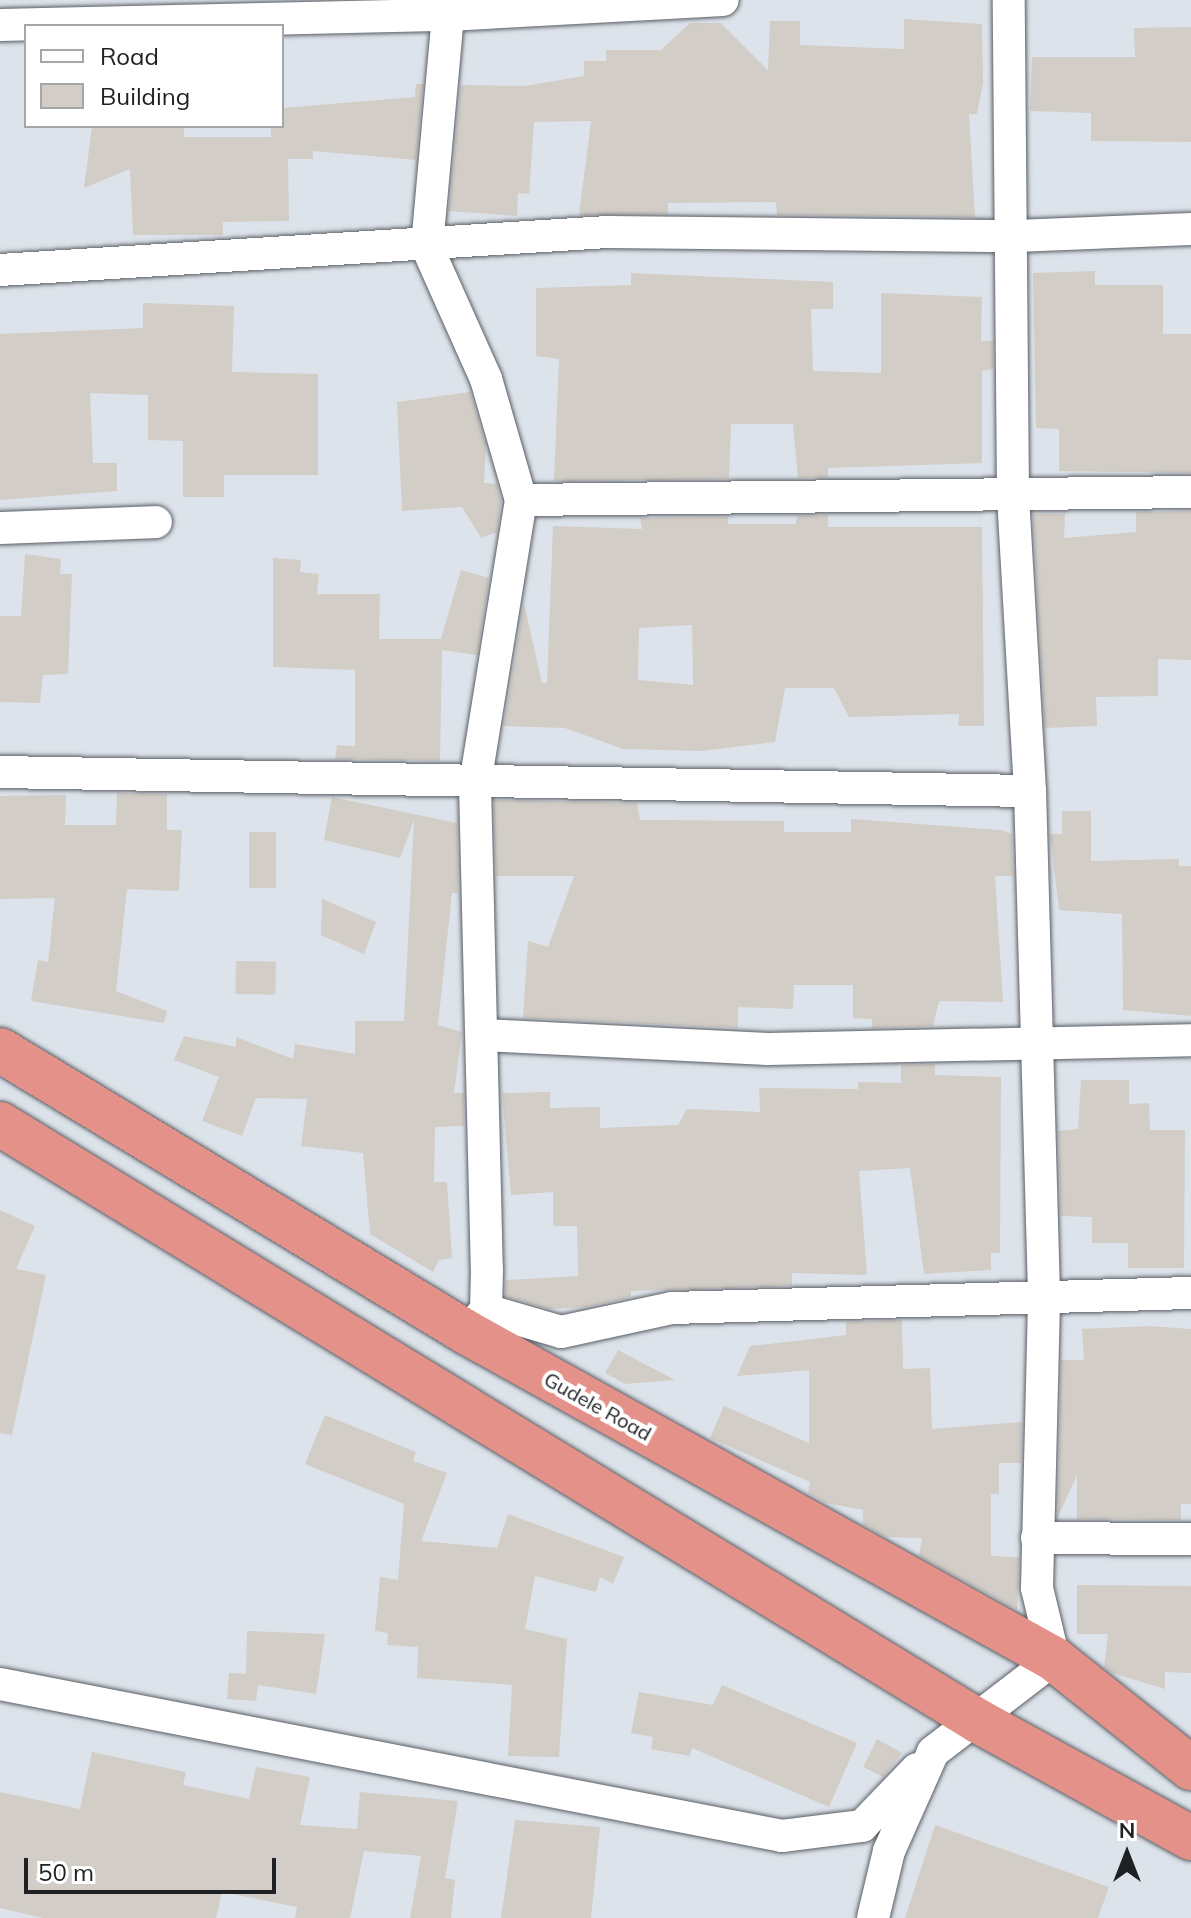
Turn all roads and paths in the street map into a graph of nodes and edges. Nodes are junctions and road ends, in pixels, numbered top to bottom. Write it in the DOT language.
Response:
graph roads {
  1 [pos="723,0"];
  2 [pos="1009,0"];
  3 [pos="448,15"];
  4 [pos="24,24"];
  5 [pos="45,24"];
  6 [pos="0,25"];
  7 [pos="1191,229"];
  8 [pos="1015,236"];
  9 [pos="427,247"];
  10 [pos="0,270"];
  11 [pos="1191,492"];
  12 [pos="1013,494"];
  13 [pos="521,500"];
  14 [pos="156,522"];
  15 [pos="0,528"];
  16 [pos="0,772"];
  17 [pos="475,785"];
  18 [pos="1030,791"];
  19 [pos="483,1035"];
  20 [pos="1191,1040"];
  21 [pos="1038,1044"];
  22 [pos="0,1050"];
  23 [pos="0,1124"];
  24 [pos="1191,1293"];
  25 [pos="1044,1294"];
  26 [pos="476,1321"];
  27 [pos="1037,1538"];
  28 [pos="1191,1539"];
  29 [pos="1054,1659"];
  30 [pos="0,1684"];
  31 [pos="978,1721"];
  32 [pos="933,1752"];
  33 [pos="1191,1768"];
  34 [pos="1191,1838"];
  35 [pos="873,1918"];
  1 -- 3 [label="street"];
  2 -- 8 [label="street"];
  3 -- 5 [label="street"];
  3 -- 9 [label="street"];
  4 -- 6 [label="street"];
  7 -- 8 [label="street"];
  8 -- 9 [label="street"];
  8 -- 12 [label="street"];
  9 -- 10 [label="street"];
  9 -- 13 [label="street"];
  11 -- 12 [label="street"];
  12 -- 13 [label="street"];
  12 -- 18 [label="street"];
  13 -- 17 [label="street"];
  14 -- 15 [label="street"];
  16 -- 17 [label="street"];
  17 -- 18 [label="street"];
  17 -- 19 [label="street"];
  18 -- 21 [label="street"];
  19 -- 21 [label="street"];
  19 -- 26 [label="street"];
  20 -- 21 [label="street"];
  21 -- 25 [label="street"];
  22 -- 26 [label="highway, Gudele Road"];
  23 -- 31 [label="highway"];
  24 -- 25 [label="street"];
  25 -- 26 [label="street"];
  25 -- 27 [label="street"];
  26 -- 29 [label="highway, Gudele Road"];
  27 -- 28 [label="street"];
  27 -- 29 [label="street"];
  29 -- 31 [label="street"];
  29 -- 33 [label="highway, Gudele Road"];
  30 -- 32 [label="street"];
  31 -- 32 [label="street"];
  31 -- 34 [label="highway"];
  32 -- 35 [label="street"];
}
